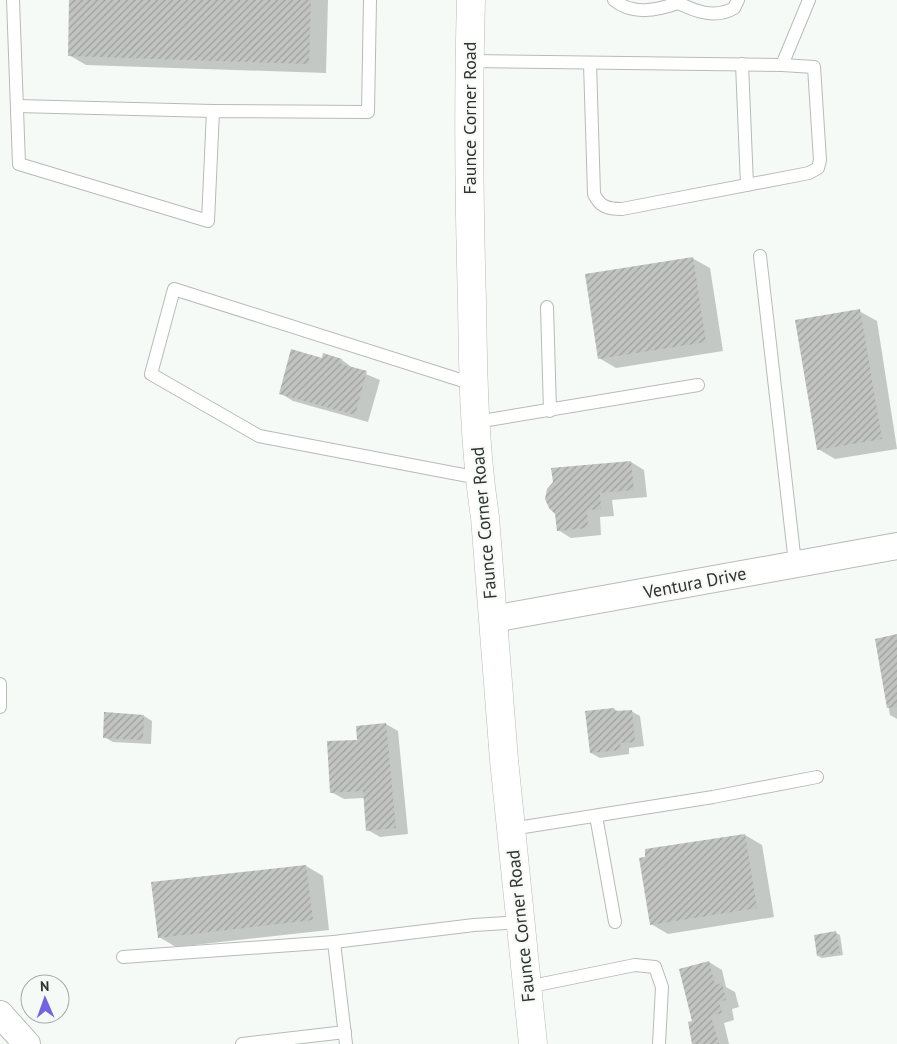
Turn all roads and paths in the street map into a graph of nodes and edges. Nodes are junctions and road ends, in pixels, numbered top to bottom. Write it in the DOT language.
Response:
graph roads {
  1 [pos="13,0"];
  2 [pos="370,0"];
  3 [pos="471,0"];
  4 [pos="614,0"];
  5 [pos="738,0"];
  6 [pos="809,0"];
  7 [pos="675,1"];
  8 [pos="469,62"];
  9 [pos="590,63"];
  10 [pos="742,64"];
  11 [pos="782,65"];
  12 [pos="17,106"];
  13 [pos="213,111"];
  14 [pos="747,185"];
  15 [pos="760,256"];
  16 [pos="547,307"];
  17 [pos="473,384"];
  18 [pos="698,385"];
  19 [pos="550,411"];
  20 [pos="476,422"];
  21 [pos="479,478"];
  22 [pos="897,546"];
  23 [pos="794,563"];
  24 [pos="493,619"];
  25 [pos="0,684"];
  26 [pos="0,707"];
  27 [pos="817,777"];
  28 [pos="596,816"];
  29 [pos="511,829"];
  30 [pos="520,922"];
  31 [pos="615,922"];
  32 [pos="334,942"];
  33 [pos="123,957"];
  34 [pos="527,987"];
  35 [pos="0,1014"];
  36 [pos="346,1038"];
  37 [pos="26,1044"];
  38 [pos="242,1044"];
  39 [pos="533,1044"];
  40 [pos="659,1044"];
  1 -- 12 [label="lane"];
  2 -- 13 [label="lane"];
  3 -- 8 [label="main road, Faunce Corner Road"];
  4 -- 7 [label="lane"];
  5 -- 7 [label="lane"];
  6 -- 11 [label="lane"];
  8 -- 9 [label="lane"];
  8 -- 17 [label="main road, Faunce Corner Road"];
  9 -- 10 [label="lane"];
  9 -- 14 [label="lane"];
  10 -- 11 [label="lane"];
  10 -- 14 [label="lane"];
  11 -- 14 [label="lane"];
  12 -- 13 [label="lane"];
  12 -- 13 [label="lane"];
  15 -- 23 [label="lane"];
  16 -- 19 [label="lane"];
  17 -- 20 [label="main road, Faunce Corner Road"];
  17 -- 21 [label="lane"];
  18 -- 19 [label="lane"];
  19 -- 20 [label="lane"];
  20 -- 21 [label="main road, Faunce Corner Road"];
  21 -- 24 [label="main road, Faunce Corner Road"];
  22 -- 23 [label="street, Ventura Drive"];
  23 -- 24 [label="street, Ventura Drive"];
  24 -- 29 [label="main road, Faunce Corner Road"];
  25 -- 26 [label="lane"];
  27 -- 28 [label="lane"];
  28 -- 29 [label="lane"];
  28 -- 31 [label="lane"];
  29 -- 30 [label="main road, Faunce Corner Road"];
  30 -- 32 [label="lane"];
  30 -- 34 [label="main road, Faunce Corner Road"];
  32 -- 33 [label="lane"];
  32 -- 36 [label="lane"];
  34 -- 39 [label="main road, Faunce Corner Road"];
  34 -- 40 [label="lane"];
  35 -- 37 [label="street"];
  36 -- 38 [label="lane"];
}
